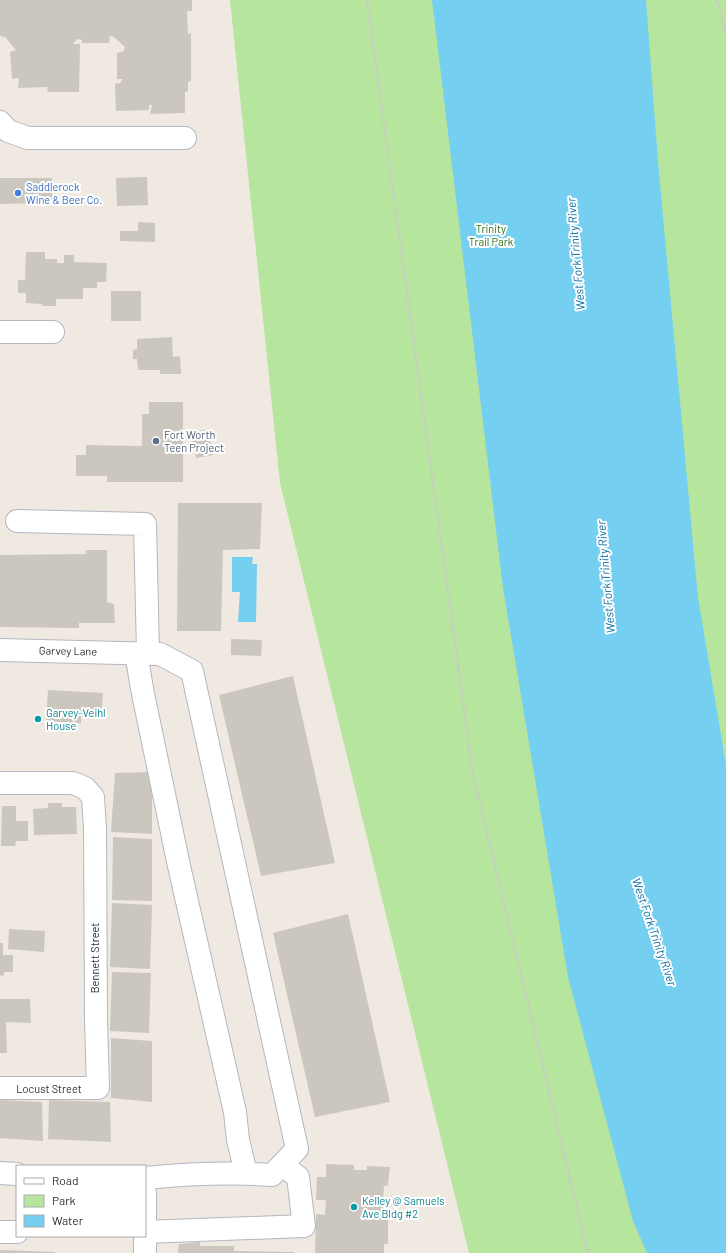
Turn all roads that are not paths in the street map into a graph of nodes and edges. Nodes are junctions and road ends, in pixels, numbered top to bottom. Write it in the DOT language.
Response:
graph roads {
  1 [pos="0,122"];
  2 [pos="185,138"];
  3 [pos="0,332"];
  4 [pos="53,332"];
  5 [pos="17,521"];
  6 [pos="0,650"];
  7 [pos="142,653"];
  8 [pos="0,783"];
  9 [pos="0,1088"];
  10 [pos="98,1088"];
  11 [pos="282,1165"];
  12 [pos="246,1173"];
  13 [pos="0,1174"];
  14 [pos="16,1174"];
  15 [pos="146,1178"];
  16 [pos="0,1232"];
  17 [pos="16,1232"];
  18 [pos="146,1232"];
  19 [pos="145,1237"];
  20 [pos="145,1253"];
  1 -- 2 [label="street"];
  3 -- 4 [label="street"];
  5 -- 7 [label="street"];
  6 -- 7 [label="street, Garvey Lane"];
  7 -- 11 [label="street, Garvey Lane"];
  7 -- 12 [label="street"];
  8 -- 10 [label="street, Bennett Street"];
  9 -- 10 [label="street, Locust Street"];
  11 -- 12 [label="street"];
  11 -- 18 [label="street"];
  12 -- 15 [label="street"];
  13 -- 14 [label="street"];
  16 -- 17 [label="street"];
  19 -- 20 [label="street"];
}
